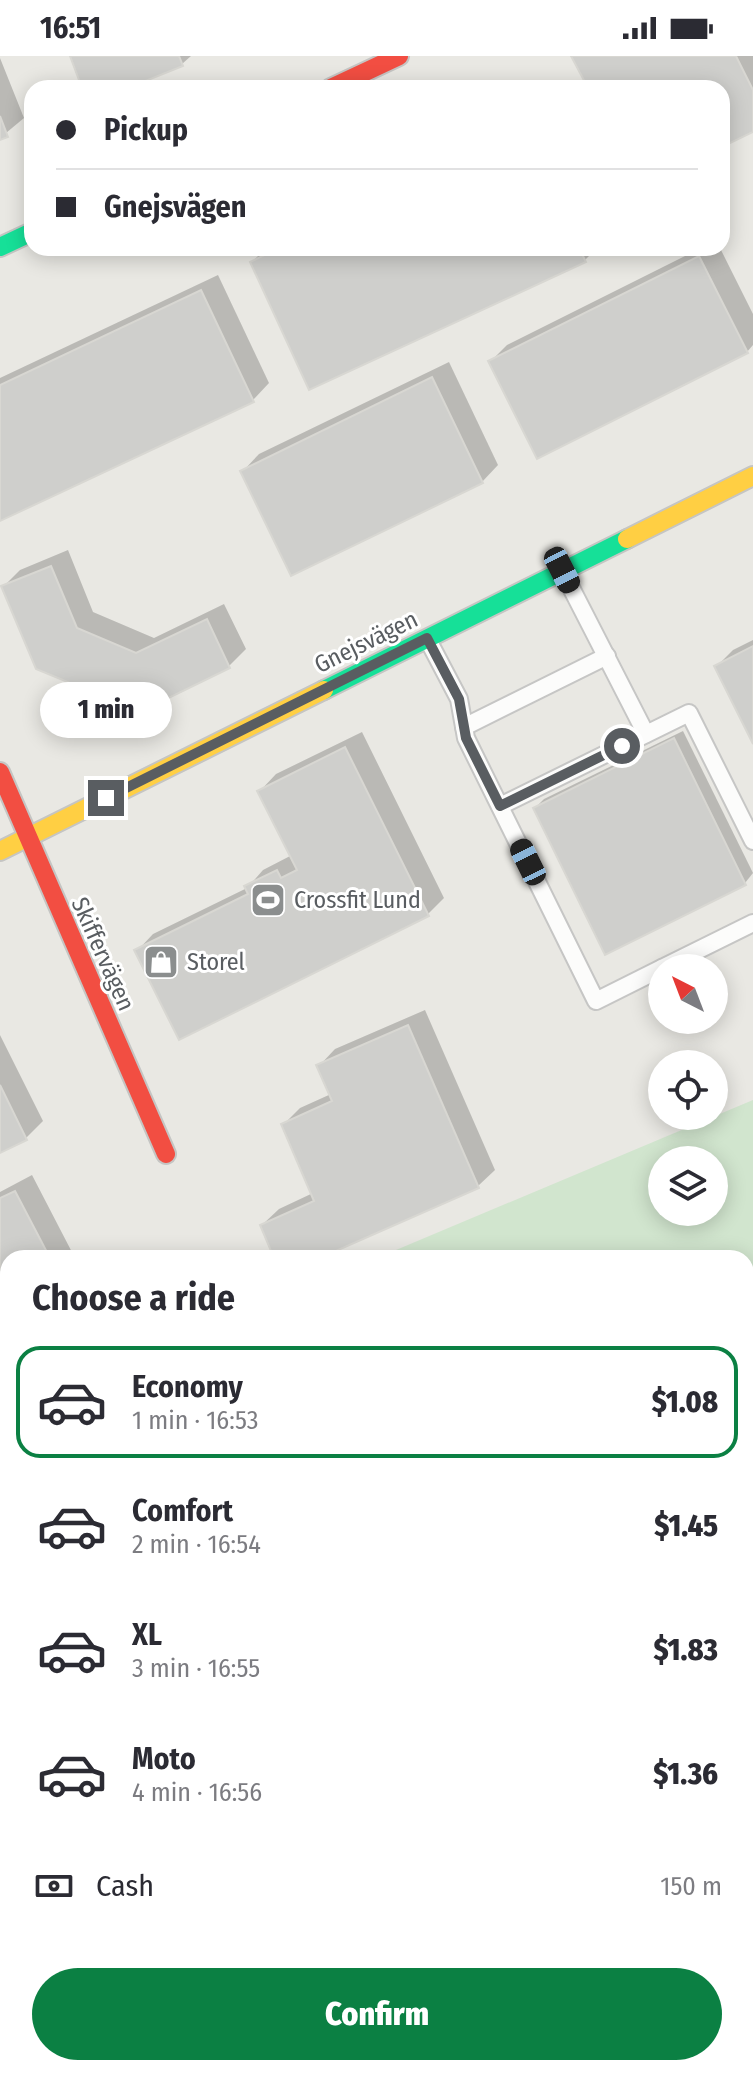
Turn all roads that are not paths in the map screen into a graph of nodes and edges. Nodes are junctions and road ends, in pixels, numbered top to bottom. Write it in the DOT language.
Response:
graph roads {
  1 [pos="399,56"];
  2 [pos="348,80"];
  3 [pos="24,236"];
  4 [pos="0,247"];
  5 [pos="753,476"];
  6 [pos="562,570"];
  7 [pos="427,638"];
  8 [pos="607,656"];
  9 [pos="464,727"];
  10 [pos="646,734"];
  11 [pos="0,772"];
  12 [pos="500,806"];
  13 [pos="26,838"];
  14 [pos="753,841"];
  15 [pos="0,851"];
  16 [pos="753,923"];
  17 [pos="690,954"];
  18 [pos="648,975"];
  19 [pos="166,1154"];
  1 -- 2 [label="street"];
  3 -- 4 [label="street"];
  5 -- 6 [label="street, Gnejsvägen"];
  6 -- 7 [label="street, Gnejsvägen"];
  6 -- 8 [label="lane"];
  7 -- 9 [label="lane"];
  7 -- 13 [label="street, Gnejsvägen"];
  8 -- 9 [label="lane"];
  8 -- 10 [label="lane"];
  9 -- 12 [label="lane"];
  10 -- 12 [label="lane"];
  10 -- 14 [label="lane"];
  11 -- 13 [label="street, Skiffervägen"];
  12 -- 18 [label="lane"];
  13 -- 15 [label="street, Gnejsvägen"];
  13 -- 19 [label="street, Skiffervägen"];
  16 -- 17 [label="lane"];
}
